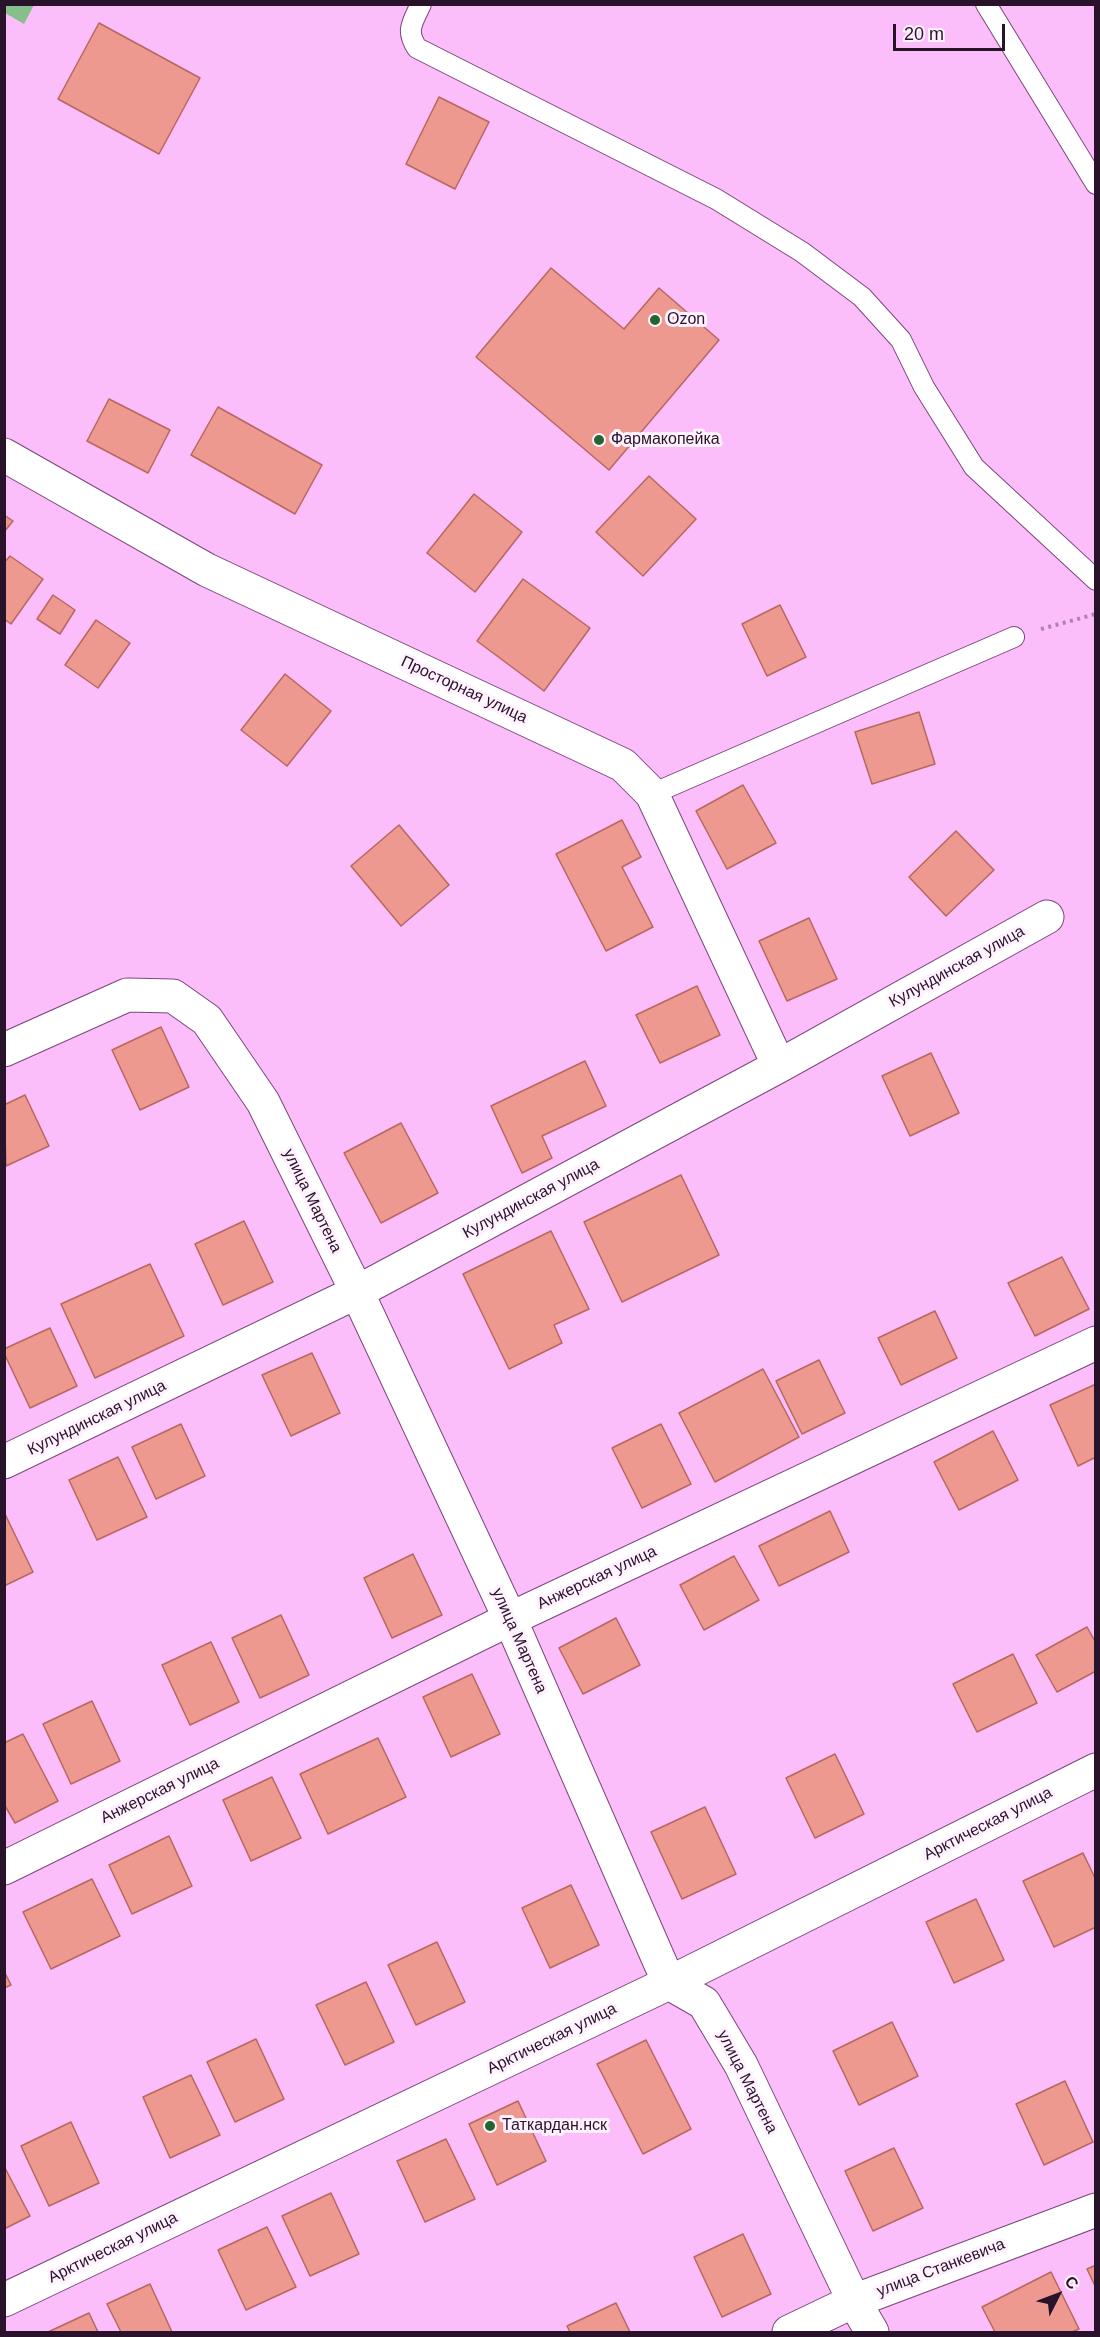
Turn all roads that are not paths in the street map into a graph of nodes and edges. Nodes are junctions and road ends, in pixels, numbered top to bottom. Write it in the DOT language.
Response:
graph roads {
  1 [pos="421,4"];
  2 [pos="986,4"];
  3 [pos="1093,172"];
  4 [pos="4,455"];
  5 [pos="1095,580"];
  6 [pos="1014,637"];
  7 [pos="652,794"];
  8 [pos="1047,917"];
  9 [pos="4,1050"];
  10 [pos="778,1066"];
  11 [pos="357,1292"];
  12 [pos="1095,1343"];
  13 [pos="4,1462"];
  14 [pos="510,1618"];
  15 [pos="1095,1770"];
  16 [pos="4,1868"];
  17 [pos="669,1983"];
  18 [pos="1095,2210"];
  19 [pos="4,2300"];
  20 [pos="854,2301"];
  21 [pos="789,2332"];
  22 [pos="872,2332"];
  1 -- 5 [label="lane"];
  2 -- 3 [label="lane"];
  4 -- 7 [label="street, Просторная улица"];
  6 -- 7 [label="lane"];
  7 -- 10 [label="street, Просторная улица"];
  8 -- 10 [label="street, Кулундинская улица"];
  9 -- 11 [label="street, улица Мартена"];
  10 -- 11 [label="street, Кулундинская улица"];
  11 -- 13 [label="street, Кулундинская улица"];
  11 -- 14 [label="street, улица Мартена"];
  12 -- 14 [label="street, Анжерская улица"];
  14 -- 16 [label="street, Анжерская улица"];
  14 -- 17 [label="street, улица Мартена"];
  15 -- 17 [label="street, Арктическая улица"];
  17 -- 19 [label="street, Арктическая улица"];
  17 -- 20 [label="street, улица Мартена"];
  18 -- 20 [label="street, улица Станкевича"];
  20 -- 21 [label="street, улица Станкевича"];
  20 -- 22 [label="street, улица Мартена"];
}
